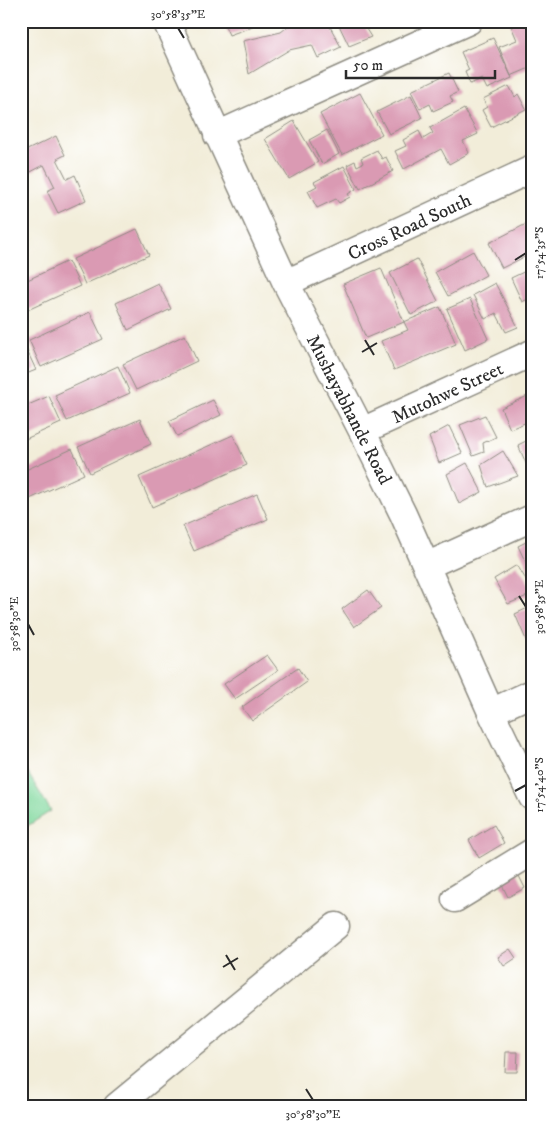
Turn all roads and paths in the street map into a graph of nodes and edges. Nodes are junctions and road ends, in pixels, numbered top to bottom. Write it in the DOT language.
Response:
graph roads {
  1 [pos="166,21"];
  2 [pos="469,21"];
  3 [pos="217,135"];
  4 [pos="532,169"];
  5 [pos="286,283"];
  6 [pos="532,353"];
  7 [pos="362,431"];
  8 [pos="532,518"];
  9 [pos="426,566"];
  10 [pos="532,693"];
  11 [pos="491,712"];
  12 [pos="532,797"];
  13 [pos="532,852"];
  14 [pos="455,899"];
  15 [pos="336,926"];
  16 [pos="117,1106"];
  1 -- 3 [label="street, Mushayabhande Road"];
  2 -- 3 [label="street"];
  3 -- 5 [label="street, Mushayabhande Road"];
  4 -- 5 [label="street, Cross Road South"];
  5 -- 7 [label="street, Mushayabhande Road"];
  6 -- 7 [label="street, Mutohwe Street"];
  7 -- 9 [label="street, Mushayabhande Road"];
  8 -- 9 [label="street"];
  9 -- 11 [label="street, Mushayabhande Road"];
  10 -- 11 [label="street"];
  11 -- 12 [label="street, Mushayabhande Road"];
  13 -- 14 [label="street"];
  15 -- 16 [label="street"];
}
